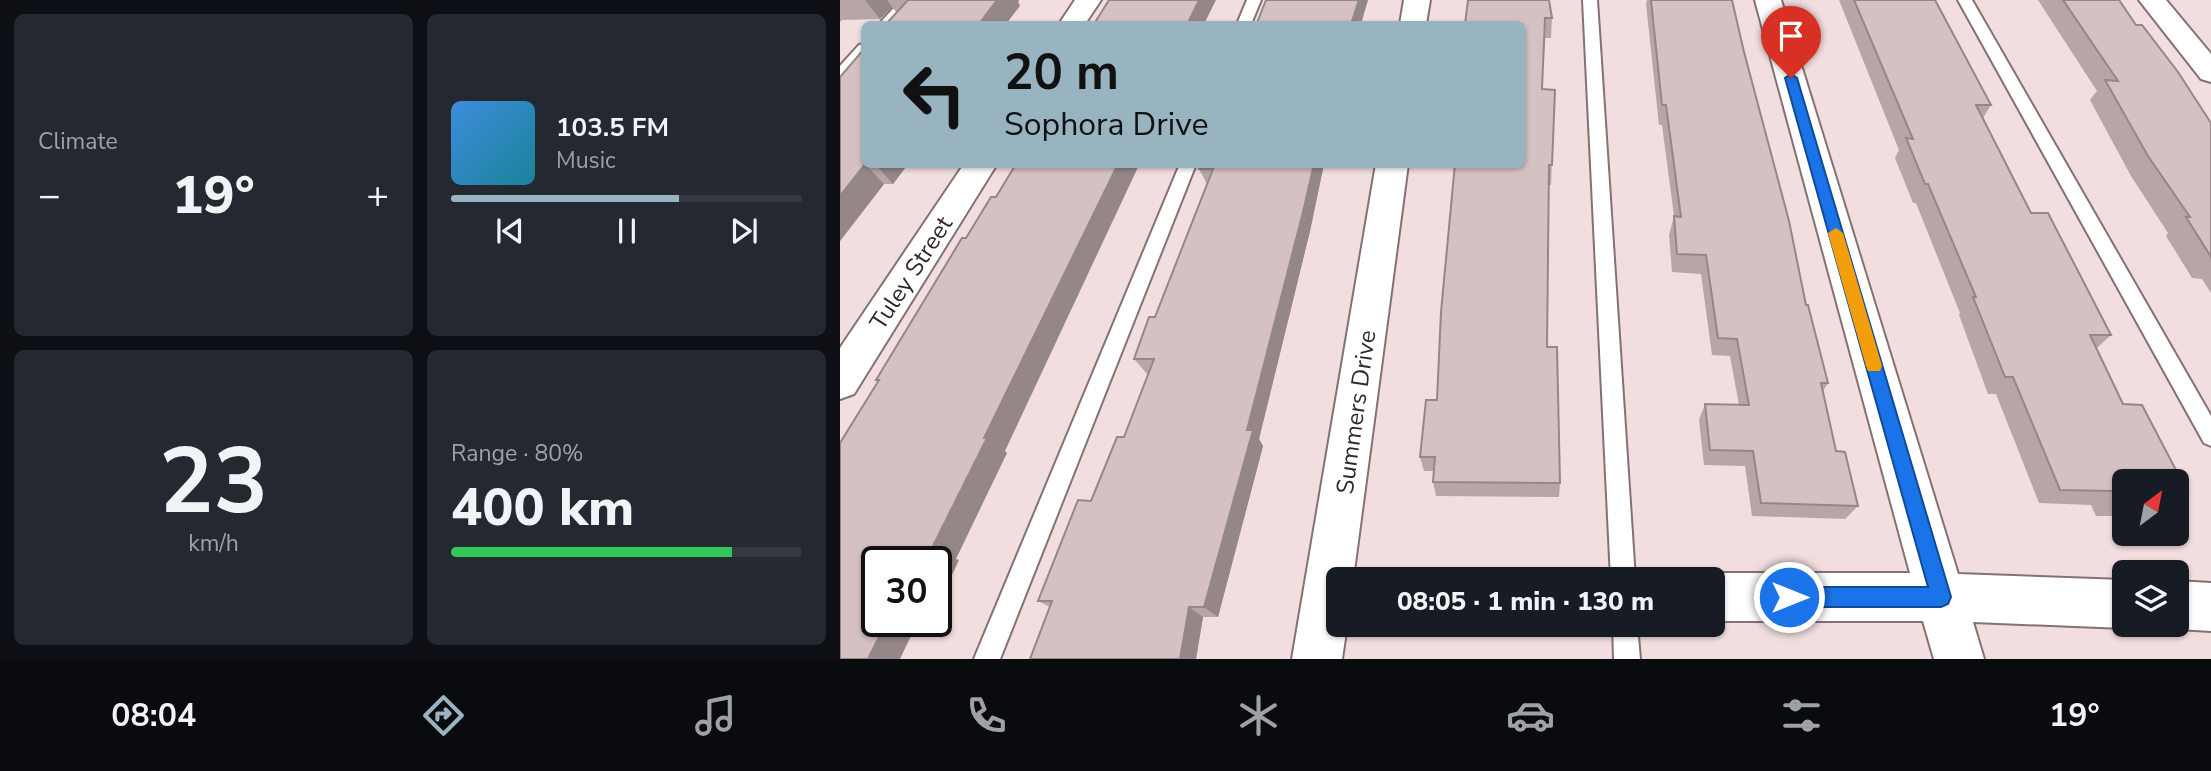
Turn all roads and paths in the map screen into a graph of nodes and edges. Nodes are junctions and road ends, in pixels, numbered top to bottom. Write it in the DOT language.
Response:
graph roads {
  1 [pos="908,0"];
  2 [pos="1088,0"];
  3 [pos="1254,0"];
  4 [pos="1417,0"];
  5 [pos="1590,0"];
  6 [pos="1768,0"];
  7 [pos="1965,0"];
  8 [pos="2152,0"];
  9 [pos="889,21"];
  10 [pos="1074,21"];
  11 [pos="1245,21"];
  12 [pos="1414,21"];
  13 [pos="861,51"];
  14 [pos="2211,73"];
  15 [pos="840,75"];
  16 [pos="978,168"];
  17 [pos="1186,168"];
  18 [pos="1391,168"];
  19 [pos="840,382"];
  20 [pos="2211,436"];
  21 [pos="1338,567"];
  22 [pos="1622,567"];
  23 [pos="1725,597"];
  24 [pos="1941,597"];
  25 [pos="2112,604"];
  26 [pos="2189,606"];
  27 [pos="2211,607"];
  28 [pos="1326,625"];
  29 [pos="1626,637"];
  30 [pos="987,659"];
  31 [pos="1317,659"];
  32 [pos="1627,659"];
  33 [pos="1959,659"];
  1 -- 9 [label="lane"];
  2 -- 10 [label="street"];
  3 -- 11 [label="lane"];
  4 -- 12 [label="street"];
  5 -- 22 [label="lane"];
  6 -- 24 [label="street"];
  7 -- 20 [label="lane"];
  8 -- 14 [label="street"];
  13 -- 15 [label="lane"];
  16 -- 19 [label="street, Tuley Street"];
  17 -- 30 [label="lane"];
  18 -- 21 [label="street, Summers Drive"];
  23 -- 24 [label="street"];
  24 -- 25 [label="street"];
  24 -- 33 [label="street"];
  26 -- 27 [label="street"];
  28 -- 31 [label="street, Summers Drive"];
  29 -- 32 [label="lane"];
}
